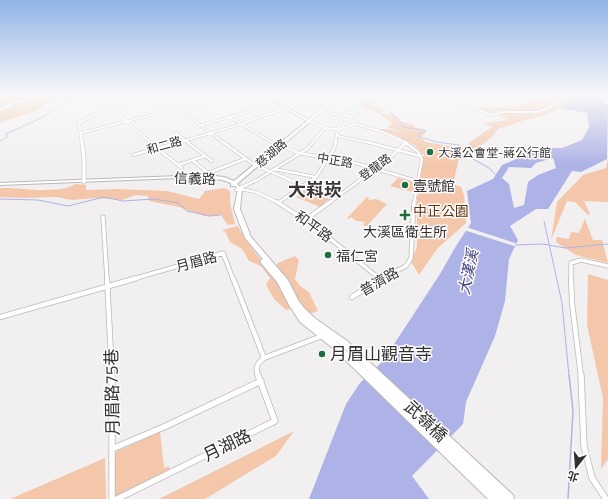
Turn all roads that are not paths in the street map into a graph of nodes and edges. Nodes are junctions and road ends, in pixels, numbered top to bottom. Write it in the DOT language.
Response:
graph roads {
  1 [pos="87,118"];
  2 [pos="122,118"];
  3 [pos="140,118"];
  4 [pos="191,118"];
  5 [pos="224,118"];
  6 [pos="231,118"];
  7 [pos="256,118"];
  8 [pos="304,118"];
  9 [pos="312,118"];
  10 [pos="343,118"];
  11 [pos="359,118"];
  12 [pos="309,121"];
  13 [pos="125,122"];
  14 [pos="242,124"];
  15 [pos="356,124"];
  16 [pos="201,125"];
  17 [pos="324,129"];
  18 [pos="338,131"];
  19 [pos="175,132"];
  20 [pos="80,133"];
  21 [pos="210,133"];
  22 [pos="338,136"];
  23 [pos="184,140"];
  24 [pos="406,142"];
  25 [pos="279,146"];
  26 [pos="156,148"];
  27 [pos="397,150"];
  28 [pos="299,153"];
  29 [pos="133,155"];
  30 [pos="205,156"];
  31 [pos="422,157"];
  32 [pos="328,158"];
  33 [pos="245,159"];
  34 [pos="192,160"];
  35 [pos="212,161"];
  36 [pos="178,165"];
  37 [pos="256,166"];
  38 [pos="182,168"];
  39 [pos="374,168"];
  40 [pos="274,169"];
  41 [pos="270,171"];
  42 [pos="206,176"];
  43 [pos="316,177"];
  44 [pos="84,181"];
  45 [pos="417,181"];
  46 [pos="0,185"];
  47 [pos="304,186"];
  48 [pos="236,187"];
  49 [pos="279,202"];
  50 [pos="104,217"];
  51 [pos="305,220"];
  52 [pos="608,266"];
  53 [pos="380,279"];
  54 [pos="108,286"];
  55 [pos="352,298"];
  56 [pos="0,317"];
  57 [pos="331,335"];
  58 [pos="322,336"];
  59 [pos="341,345"];
  60 [pos="264,358"];
  61 [pos="261,381"];
  62 [pos="112,449"];
  63 [pos="112,499"];
  64 [pos="117,499"];
  65 [pos="496,499"];
  66 [pos="509,499"];
  67 [pos="606,499"];
  1 -- 20 [label="street"];
  2 -- 13 [label="street"];
  3 -- 13 [label="street"];
  4 -- 16 [label="street"];
  5 -- 16 [label="street"];
  6 -- 14 [label="street, 中正路"];
  7 -- 14 [label="street, 和二路"];
  8 -- 12 [label="main road"];
  9 -- 12 [label="street"];
  10 -- 18 [label="street"];
  11 -- 15 [label="street"];
  12 -- 17 [label="street"];
  12 -- 25 [label="main road, 慈湖路"];
  13 -- 20 [label="street"];
  13 -- 26 [label="street"];
  14 -- 21 [label="street, 和二路"];
  14 -- 25 [label="street, 中正路"];
  15 -- 18 [label="street"];
  15 -- 24 [label="street"];
  16 -- 21 [label="street"];
  17 -- 18 [label="street"];
  17 -- 28 [label="street"];
  18 -- 22 [label="street"];
  19 -- 23 [label="street"];
  20 -- 44 [label="street"];
  21 -- 23 [label="street, 和二路"];
  21 -- 33 [label="street"];
  22 -- 27 [label="street"];
  22 -- 32 [label="street"];
  23 -- 26 [label="street, 和二路"];
  23 -- 30 [label="street"];
  24 -- 27 [label="street, 登龍路"];
  24 -- 31 [label="street"];
  25 -- 28 [label="street, 中正路"];
  25 -- 37 [label="main road, 慈湖路"];
  26 -- 29 [label="street, 和二路"];
  26 -- 36 [label="street"];
  27 -- 31 [label="street"];
  27 -- 39 [label="street, 登龍路"];
  28 -- 32 [label="street, 中正路"];
  28 -- 40 [label="street"];
  30 -- 34 [label="street"];
  30 -- 35 [label="street"];
  31 -- 45 [label="street, 普濟路"];
  32 -- 39 [label="street, 中正路"];
  32 -- 43 [label="street"];
  33 -- 37 [label="street"];
  33 -- 42 [label="street"];
  34 -- 36 [label="street"];
  34 -- 42 [label="street"];
  36 -- 38 [label="street"];
  37 -- 41 [label="street"];
  37 -- 48 [label="main road, 慈湖路"];
  39 -- 45 [label="street, 中正路"];
  39 -- 51 [label="street, 登龍路"];
  40 -- 41 [label="street"];
  40 -- 43 [label="street"];
  41 -- 47 [label="street"];
  41 -- 48 [label="street"];
  42 -- 44 [label="main road, 信義路"];
  42 -- 48 [label="main road, 信義路"];
  43 -- 47 [label="street"];
  44 -- 46 [label="main road, 信義路"];
  45 -- 53 [label="street, 普濟路"];
  47 -- 49 [label="street"];
  48 -- 49 [label="street, 和平路"];
  48 -- 57 [label="main road"];
  48 -- 58 [label="main road, 信義路"];
  49 -- 51 [label="street, 和平路"];
  50 -- 54 [label="street, 月眉路75巷"];
  51 -- 53 [label="street, 和平路"];
  52 -- 67 [label="street"];
  53 -- 55 [label="street, 普濟路"];
  54 -- 56 [label="street, 月眉路"];
  54 -- 60 [label="street, 月眉路"];
  54 -- 62 [label="street, 月眉路75巷"];
  57 -- 58 [label="street"];
  57 -- 59 [label="main road"];
  58 -- 59 [label="main road, 信義路"];
  58 -- 60 [label="street"];
  59 -- 65 [label="main road, 武嶺橋"];
  59 -- 66 [label="main road, 武嶺橋"];
  60 -- 61 [label="street, 月湖路"];
  61 -- 62 [label="street"];
  61 -- 64 [label="street, 月湖路"];
  62 -- 63 [label="street, 月眉路75巷"];
}
